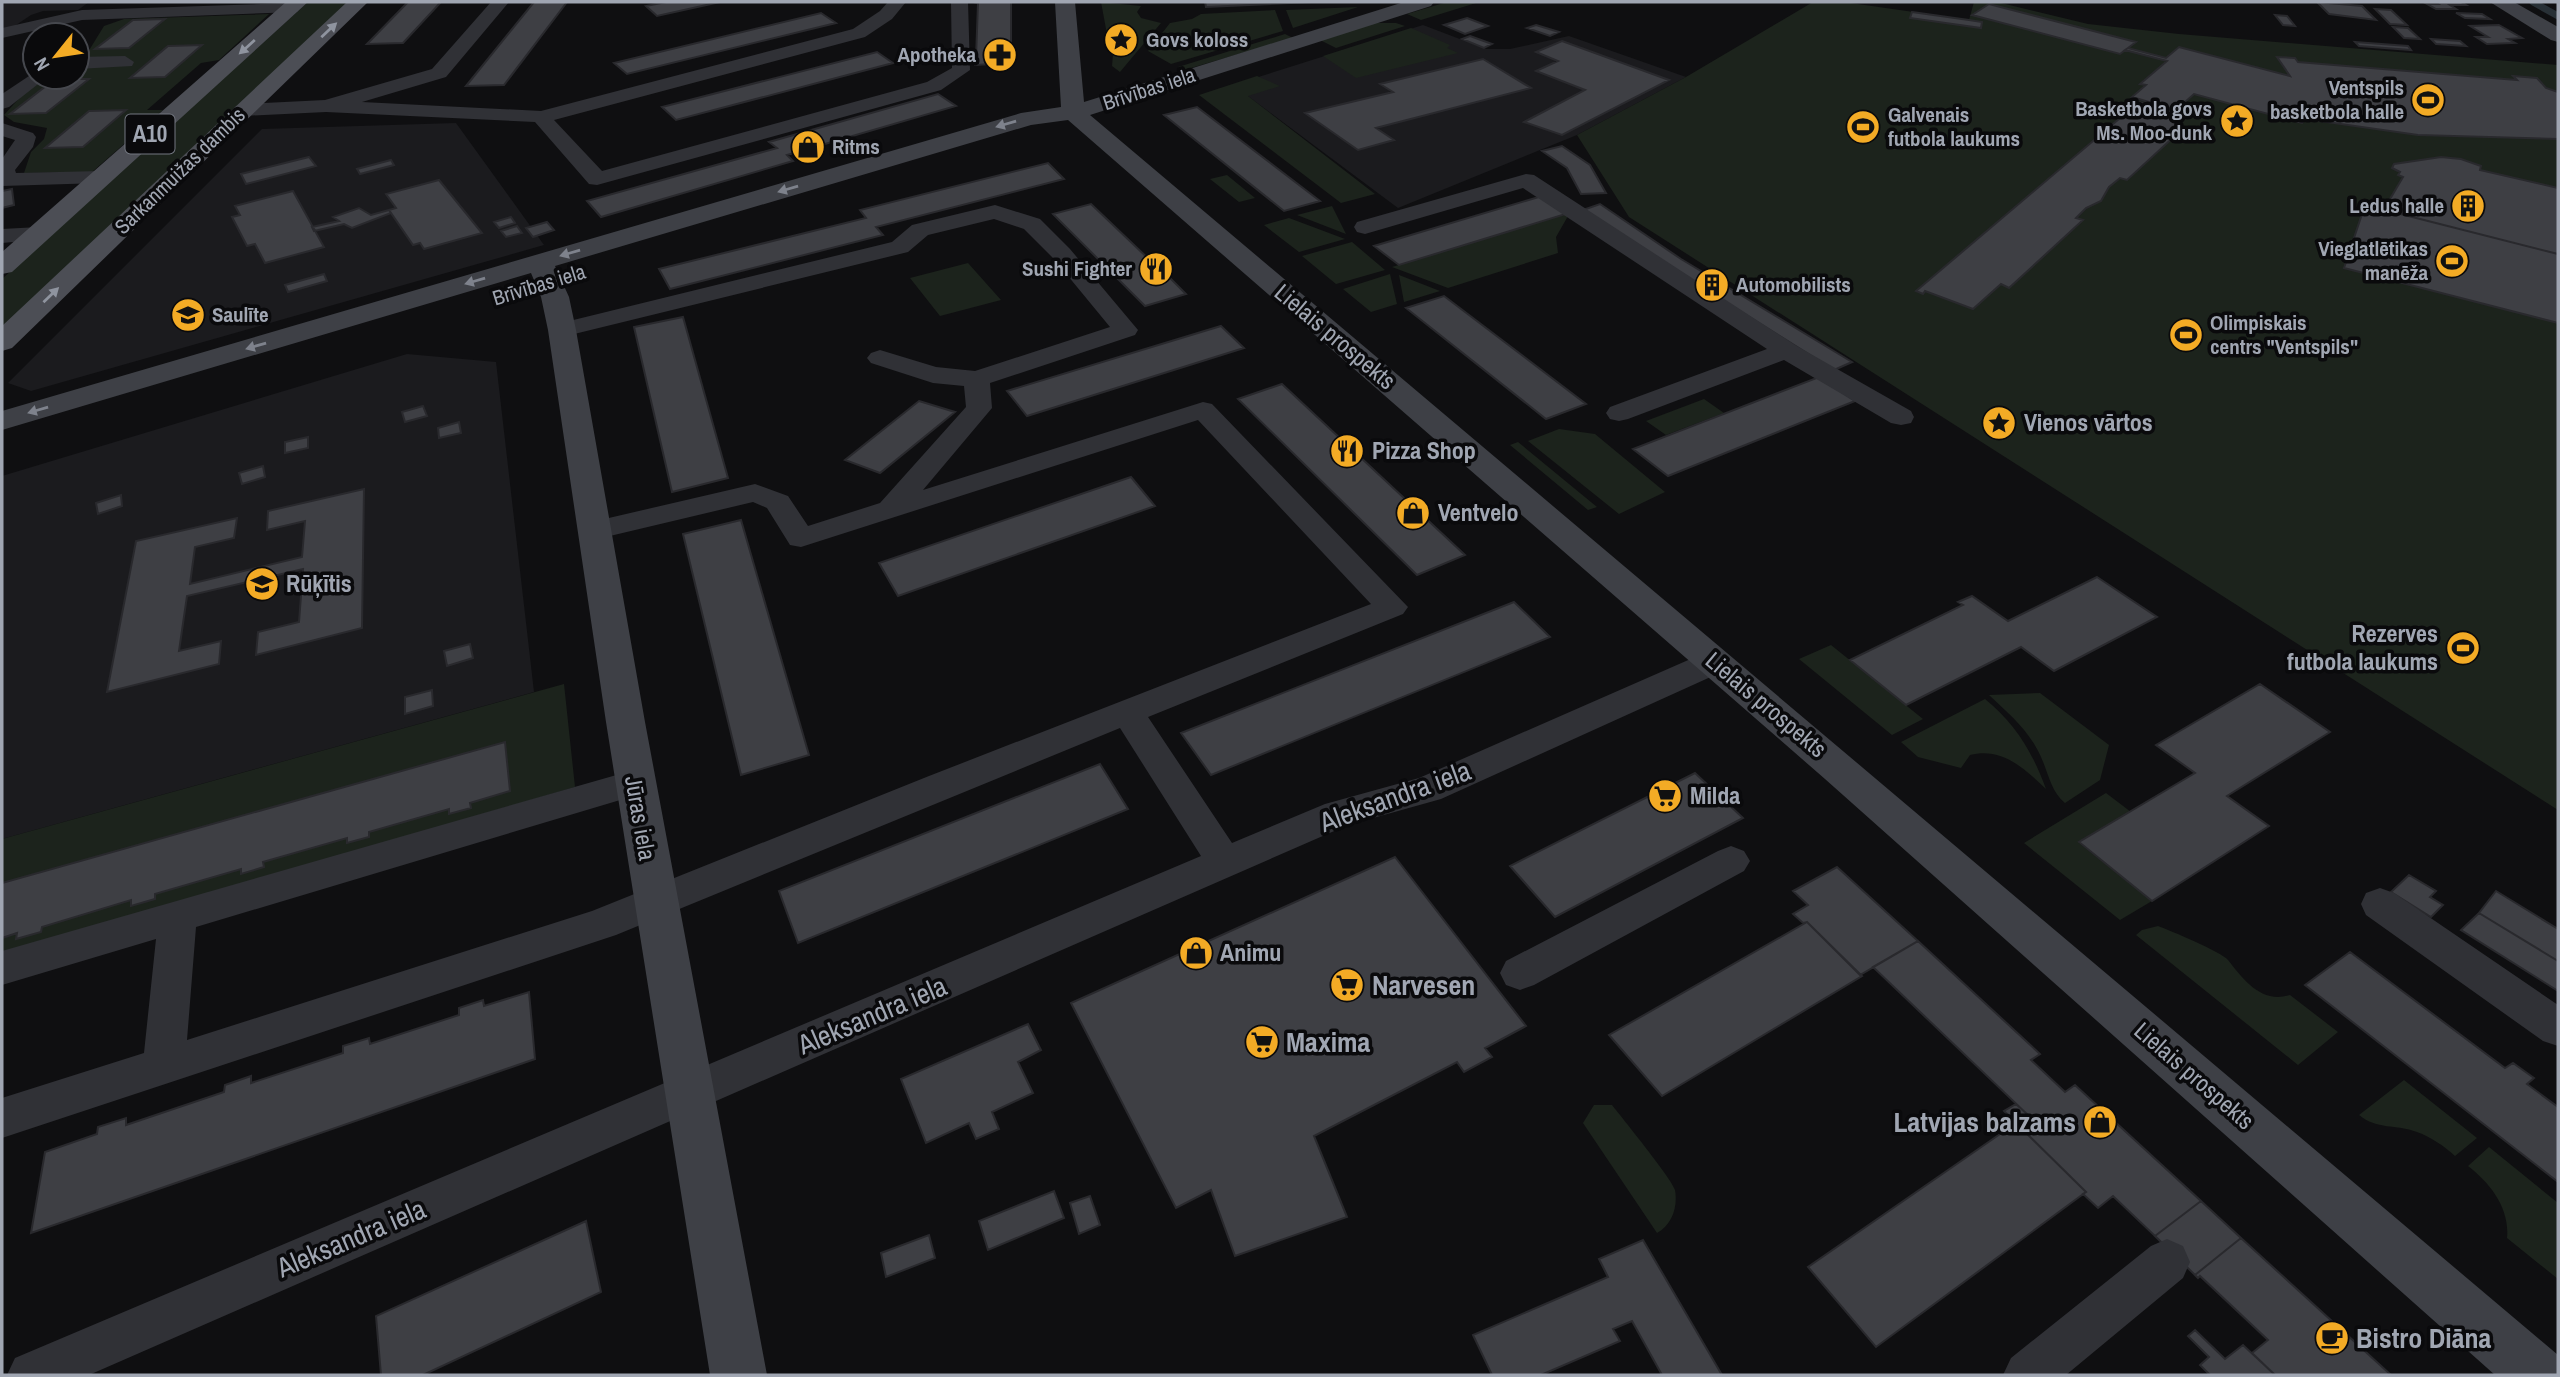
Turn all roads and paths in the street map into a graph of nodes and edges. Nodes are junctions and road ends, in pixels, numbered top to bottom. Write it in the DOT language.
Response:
graph roads {
  1 [pos="132,2"];
  2 [pos="358,2"];
  3 [pos="500,2"];
  4 [pos="897,2"];
  5 [pos="959,2"];
  6 [pos="1065,2"];
  7 [pos="1424,2"];
  8 [pos="2500,2"];
  9 [pos="295,5"];
  10 [pos="189,6"];
  11 [pos="110,14"];
  12 [pos="91,31"];
  13 [pos="2,33"];
  14 [pos="2558,36"];
  15 [pos="125,62"];
  16 [pos="91,63"];
  17 [pos="21,89"];
  18 [pos="2,103"];
  19 [pos="326,107"];
  20 [pos="243,110"];
  21 [pos="1073,113"];
  22 [pos="541,117"];
  23 [pos="2,129"];
  24 [pos="101,177"];
  25 [pos="4,180"];
  26 [pos="1365,227"];
  27 [pos="39,234"];
  28 [pos="2,236"];
  29 [pos="2,266"];
  30 [pos="545,272"];
  31 [pos="562,330"];
  32 [pos="2,342"];
  33 [pos="1786,350"];
  34 [pos="880,358"];
  35 [pos="977,379"];
  36 [pos="1619,413"];
  37 [pos="1901,417"];
  38 [pos="2,421"];
  39 [pos="2,448"];
  40 [pos="889,512"];
  41 [pos="593,530"];
  42 [pos="1714,662"];
  43 [pos="1127,712"];
  44 [pos="634,783"];
  45 [pos="1731,861"];
  46 [pos="1225,863"];
  47 [pos="655,902"];
  48 [pos="2380,904"];
  49 [pos="177,917"];
  50 [pos="2,968"];
  51 [pos="1520,973"];
  52 [pos="2558,1028"];
  53 [pos="163,1065"];
  54 [pos="691,1093"];
  55 [pos="2,1118"];
  56 [pos="2166,1262"];
  57 [pos="32,1375"];
  58 [pos="738,1375"];
  59 [pos="2028,1375"];
  60 [pos="2539,1375"];
  1 -- 11 [label="street"];
  20 -- 2 [label="main road, Sarkanmuižas dambis / A10, one-way"];
  3 -- 19 [label="street"];
  4 -- 22 [label="street"];
  5 -- 22 [label="street"];
  6 -- 21 [label="main road"];
  7 -- 21 [label="main road, Brīvības iela"];
  8 -- 14 [label="main road"];
  9 -- 10 [label="street"];
  9 -- 24 [label="main road, Sarkanmuižas dambis / A10, one-way"];
  10 -- 11 [label="street"];
  11 -- 12 [label="street"];
  11 -- 13 [label="street"];
  15 -- 16 [label="street"];
  17 -- 18 [label="street"];
  19 -- 20 [label="street"];
  19 -- 22 [label="street"];
  32 -- 20 [label="main road, Sarkanmuižas dambis / A10, one-way"];
  21 -- 30 [label="main road, Brīvības iela"];
  21 -- 42 [label="main road, Lielais prospekts"];
  23 -- 25 [label="street"];
  24 -- 25 [label="street"];
  24 -- 27 [label="main road, Sarkanmuižas dambis / A10"];
  26 -- 33 [label="street"];
  27 -- 28 [label="street"];
  27 -- 29 [label="main road, Sarkanmuižas dambis / A10"];
  30 -- 31 [label="main road, Jūras iela"];
  30 -- 38 [label="main road, Brīvības iela, one-way"];
  30 -- 39 [label="main road, Brīvības iela"];
  31 -- 35 [label="street"];
  31 -- 41 [label="main road, Jūras iela"];
  33 -- 36 [label="street"];
  33 -- 37 [label="street"];
  34 -- 35 [label="street"];
  35 -- 40 [label="street"];
  40 -- 41 [label="street"];
  40 -- 43 [label="street"];
  41 -- 44 [label="main road, Jūras iela"];
  42 -- 46 [label="street, Aleksandra iela"];
  42 -- 60 [label="main road, Lielais prospekts"];
  43 -- 46 [label="street"];
  43 -- 47 [label="street"];
  44 -- 47 [label="main road, Jūras iela"];
  44 -- 49 [label="street"];
  45 -- 51 [label="street"];
  46 -- 54 [label="street, Aleksandra iela"];
  47 -- 53 [label="street"];
  47 -- 54 [label="main road, Jūras iela"];
  48 -- 52 [label="street"];
  49 -- 50 [label="street"];
  49 -- 53 [label="street"];
  53 -- 55 [label="street"];
  54 -- 57 [label="street, Aleksandra iela"];
  54 -- 58 [label="main road, Jūras iela"];
  56 -- 59 [label="street"];
}
